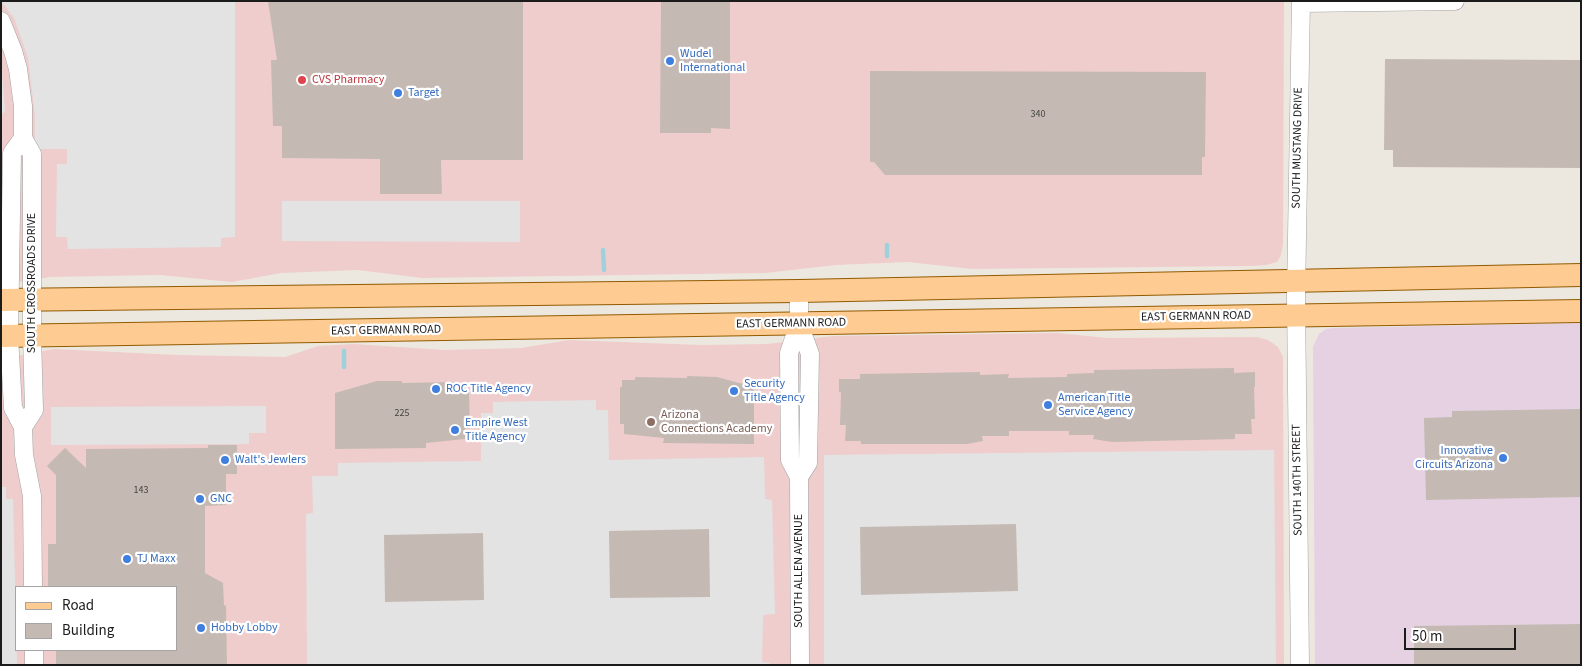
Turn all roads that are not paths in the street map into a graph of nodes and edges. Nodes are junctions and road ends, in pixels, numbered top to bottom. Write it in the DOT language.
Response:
graph roads {
  1 [pos="1455,1"];
  2 [pos="1301,2"];
  3 [pos="1,21"];
  4 [pos="22,138"];
  5 [pos="1581,276"];
  6 [pos="799,290"];
  7 [pos="1296,297"];
  8 [pos="32,299"];
  9 [pos="5,300"];
  10 [pos="1581,311"];
  11 [pos="799,324"];
  12 [pos="32,335"];
  13 [pos="5,336"];
  14 [pos="23,427"];
  15 [pos="33,586"];
  16 [pos="34,651"];
  17 [pos="34,665"];
  18 [pos="800,665"];
  19 [pos="1300,665"];
  1 -- 2 [label="street"];
  2 -- 7 [label="street, SOUTH MUSTANG DRIVE"];
  3 -- 4 [label="street, SOUTH CROSSROADS DRIVE"];
  4 -- 8 [label="street, SOUTH CROSSROADS DRIVE"];
  4 -- 9 [label="street, SOUTH CROSSROADS DRIVE"];
  5 -- 7 [label="main road, EAST GERMANN ROAD"];
  6 -- 7 [label="main road, EAST GERMANN ROAD"];
  6 -- 8 [label="main road, EAST GERMANN ROAD"];
  6 -- 11 [label="street, SOUTH ALLEN AVENUE"];
  7 -- 10 [label="main road, EAST GERMANN ROAD"];
  7 -- 11 [label="main road, EAST GERMANN ROAD"];
  7 -- 19 [label="street, SOUTH 140TH STREET"];
  8 -- 9 [label="main road, EAST GERMANN ROAD"];
  8 -- 12 [label="street, SOUTH CROSSROADS DRIVE"];
  9 -- 13 [label="street, SOUTH CROSSROADS DRIVE"];
  11 -- 12 [label="main road, EAST GERMANN ROAD"];
  11 -- 18 [label="street, SOUTH ALLEN AVENUE"];
  12 -- 13 [label="main road, EAST GERMANN ROAD"];
  12 -- 14 [label="street, SOUTH CROSSROADS DRIVE"];
  13 -- 14 [label="street, SOUTH CROSSROADS DRIVE"];
  14 -- 15 [label="street, SOUTH CROSSROADS DRIVE"];
  16 -- 17 [label="street"];
}
